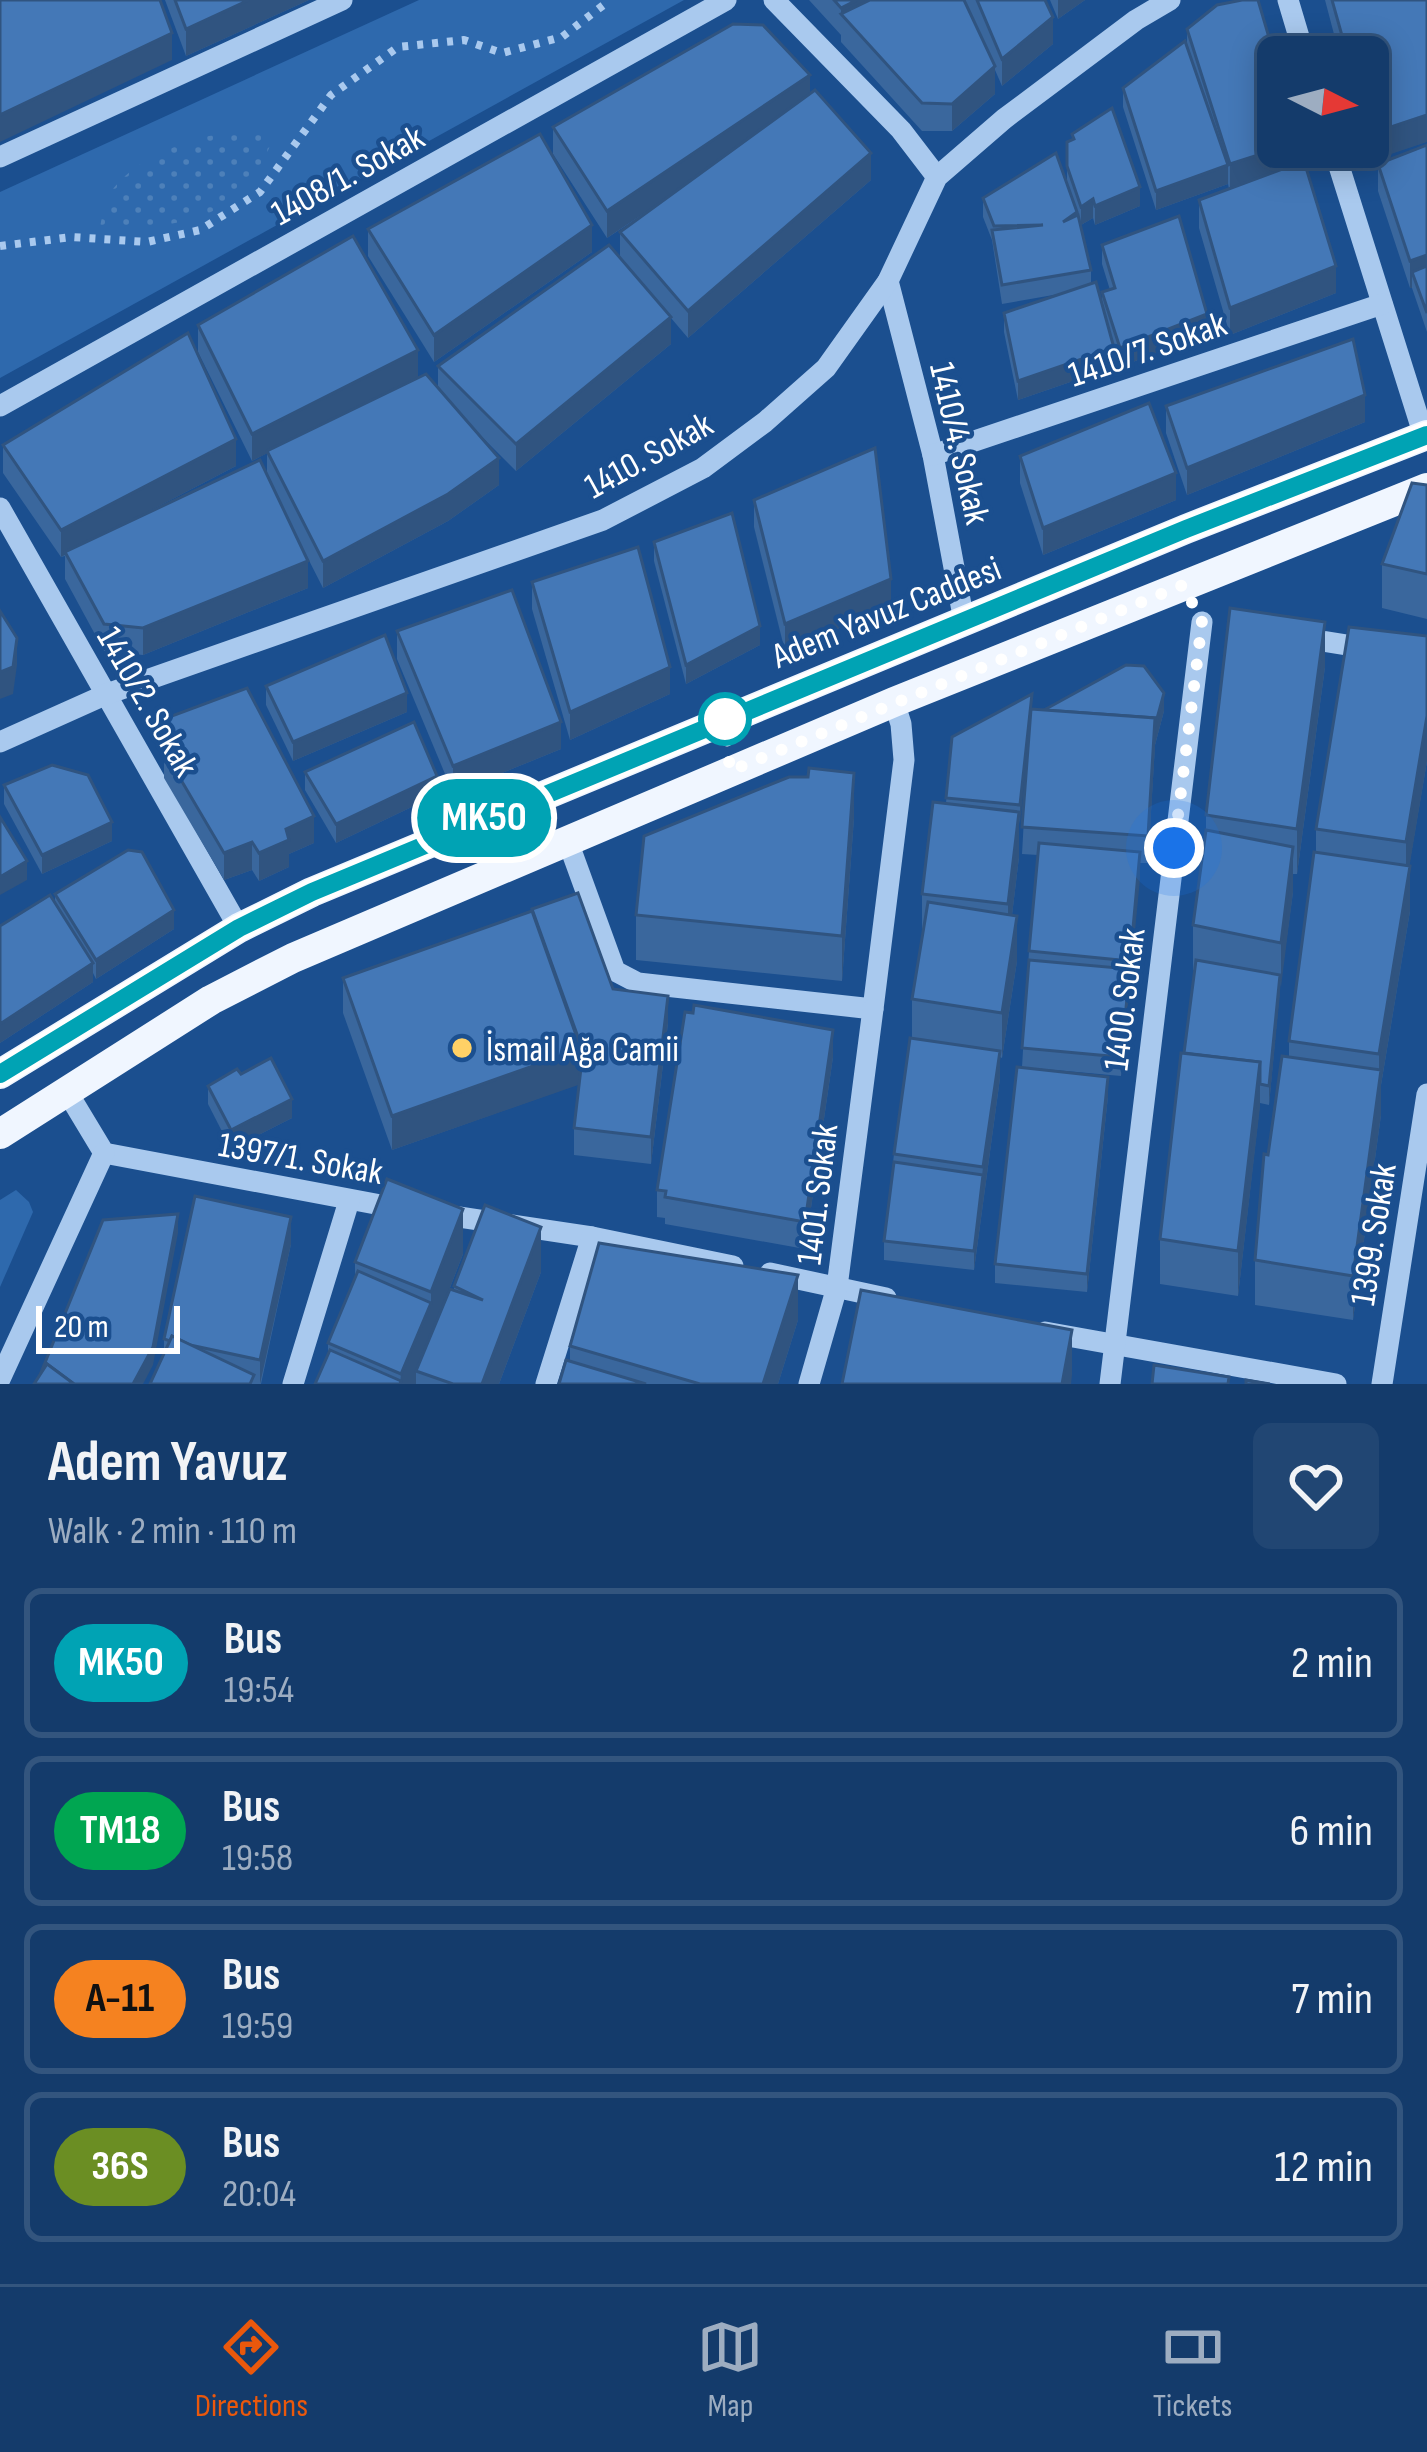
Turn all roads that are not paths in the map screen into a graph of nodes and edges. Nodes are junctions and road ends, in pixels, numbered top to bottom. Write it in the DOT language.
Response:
graph roads {
  1 [pos="342,0"];
  2 [pos="726,0"];
  3 [pos="774,0"];
  4 [pos="1170,0"];
  5 [pos="1288,0"];
  6 [pos="1299,36"];
  7 [pos="0,157"];
  8 [pos="1340,168"];
  9 [pos="937,177"];
  10 [pos="888,281"];
  11 [pos="1382,304"];
  12 [pos="0,406"];
  13 [pos="1425,436"];
  14 [pos="933,455"];
  15 [pos="1427,488"];
  16 [pos="0,508"];
  17 [pos="1183,585"];
  18 [pos="964,621"];
  19 [pos="1269,632"];
  20 [pos="1427,658"];
  21 [pos="107,694"];
  22 [pos="894,702"];
  23 [pos="0,742"];
  24 [pos="567,839"];
  25 [pos="239,928"];
  26 [pos="873,1009"];
  27 [pos="0,1074"];
  28 [pos="66,1090"];
  29 [pos="1427,1094"];
  30 [pos="0,1134"];
  31 [pos="104,1154"];
  32 [pos="350,1201"];
  33 [pos="592,1237"];
  34 [pos="837,1287"];
  35 [pos="906,1302"];
  36 [pos="1022,1326"];
  37 [pos="1114,1346"];
  38 [pos="0,1379"];
  39 [pos="292,1384"];
  40 [pos="546,1384"];
  41 [pos="809,1384"];
  42 [pos="1110,1384"];
  43 [pos="1336,1384"];
  44 [pos="1382,1384"];
  1 -- 7 [label="street"];
  2 -- 12 [label="street, 1408/1. Sokak"];
  3 -- 9 [label="street"];
  4 -- 9 [label="street, 1410. Sokak"];
  5 -- 6 [label="street"];
  8 -- 11 [label="street"];
  9 -- 10 [label="street, 1410. Sokak"];
  10 -- 14 [label="street, 1410/4. Sokak"];
  10 -- 21 [label="street, 1410. Sokak"];
  11 -- 13 [label="street"];
  11 -- 14 [label="street, 1410/7. Sokak"];
  13 -- 18 [label="main road, Adem Yavuz Caddesi"];
  14 -- 18 [label="street, 1410/4. Sokak"];
  15 -- 17 [label="main road"];
  16 -- 21 [label="street, 1410/2. Sokak"];
  17 -- 22 [label="main road"];
  17 -- 37 [label="street, 1400. Sokak"];
  18 -- 25 [label="main road, Adem Yavuz Caddesi"];
  19 -- 20 [label="street"];
  21 -- 23 [label="street, 1410. Sokak"];
  21 -- 25 [label="street, 1410/2. Sokak"];
  22 -- 24 [label="main road"];
  22 -- 26 [label="street, 1401. Sokak"];
  24 -- 26 [label="street"];
  24 -- 28 [label="main road"];
  25 -- 27 [label="main road, Adem Yavuz Caddesi"];
  26 -- 34 [label="street, 1401. Sokak"];
  28 -- 30 [label="main road"];
  28 -- 31 [label="street"];
  29 -- 44 [label="street, 1399. Sokak"];
  31 -- 32 [label="street, 1397/1. Sokak"];
  31 -- 38 [label="street"];
  32 -- 33 [label="street, 1397/1. Sokak"];
  32 -- 39 [label="street"];
  33 -- 34 [label="street, 1397/1. Sokak"];
  33 -- 40 [label="street"];
  34 -- 35 [label="street, 1397/1. Sokak"];
  34 -- 41 [label="street, 1401. Sokak"];
  36 -- 37 [label="street"];
  37 -- 42 [label="street, 1400. Sokak"];
  37 -- 43 [label="street"];
}
